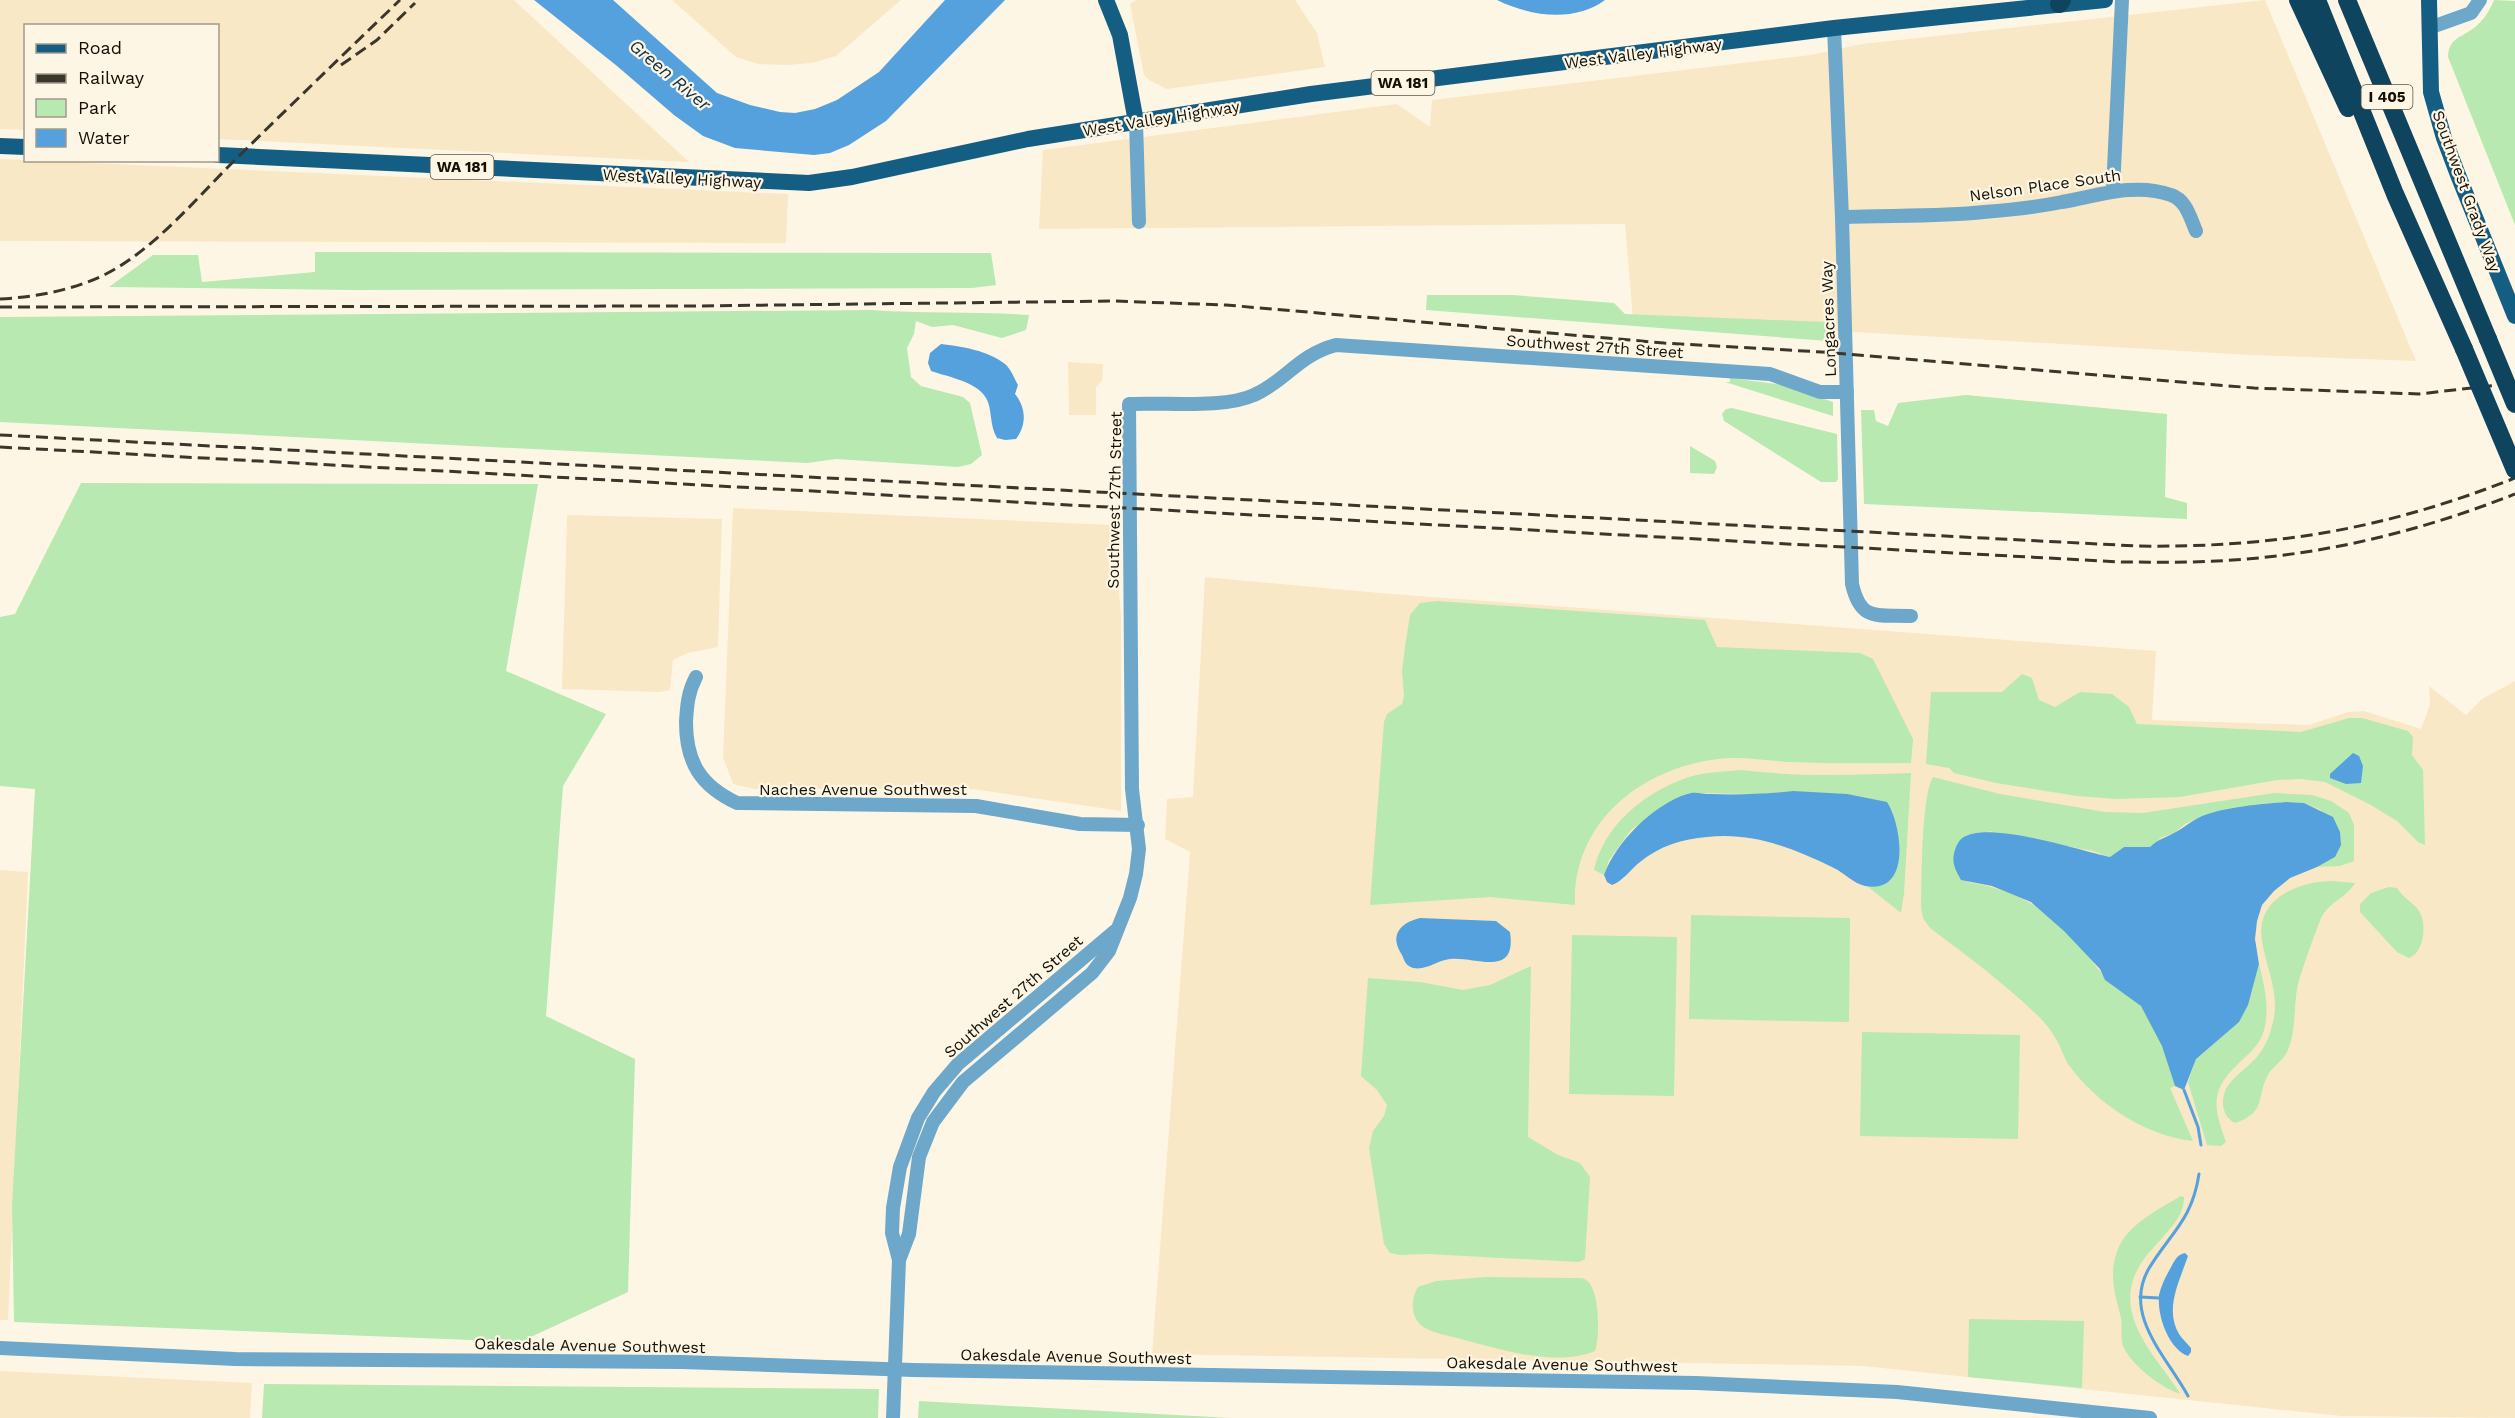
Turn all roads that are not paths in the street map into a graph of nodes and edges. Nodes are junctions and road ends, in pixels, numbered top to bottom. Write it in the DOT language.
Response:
graph roads {
  1 [pos="1106,0"];
  2 [pos="2105,0"];
  3 [pos="2122,0"];
  4 [pos="2347,0"];
  5 [pos="2360,0"];
  6 [pos="2429,0"];
  7 [pos="2480,0"];
  8 [pos="2060,2"];
  9 [pos="2305,2"];
  10 [pos="1834,28"];
  11 [pos="2429,28"];
  12 [pos="1136,122"];
  13 [pos="0,146"];
  14 [pos="24,147"];
  15 [pos="219,155"];
  16 [pos="2113,190"];
  17 [pos="2427,194"];
  18 [pos="1842,217"];
  19 [pos="1139,222"];
  20 [pos="2196,231"];
  21 [pos="2515,316"];
  22 [pos="1847,392"];
  23 [pos="2515,404"];
  24 [pos="2515,470"];
  25 [pos="1911,616"];
  26 [pos="696,677"];
  27 [pos="1138,825"];
  28 [pos="0,1348"];
  29 [pos="895,1370"];
  30 [pos="892,1418"];
  31 [pos="2150,1418"];
  1 -- 12 [label="main road"];
  2 -- 8 [label="main road, West Valley Highway / WA 181"];
  3 -- 16 [label="street"];
  4 -- 17 [label="highway, I 405"];
  5 -- 17 [label="highway"];
  6 -- 11 [label="main road, Southwest Grady Way"];
  7 -- 11 [label="street"];
  8 -- 10 [label="main road, West Valley Highway / WA 181"];
  9 -- 24 [label="highway, bridge"];
  10 -- 12 [label="main road, West Valley Highway / WA 181"];
  10 -- 18 [label="street, Longacres Way"];
  11 -- 21 [label="main road, Southwest Grady Way"];
  12 -- 15 [label="main road, West Valley Highway / WA 181"];
  12 -- 19 [label="street"];
  13 -- 14 [label="main road"];
  16 -- 18 [label="street, Nelson Place South"];
  16 -- 20 [label="street, Nelson Place South"];
  17 -- 23 [label="highway, I 405, bridge"];
  18 -- 22 [label="street, Longacres Way"];
  22 -- 25 [label="street, Longacres Way"];
  22 -- 27 [label="street, Southwest 27th Street"];
  26 -- 27 [label="street, Naches Avenue Southwest"];
  27 -- 29 [label="street, Southwest 27th Street"];
  28 -- 29 [label="street, Oakesdale Avenue Southwest"];
  29 -- 30 [label="street, Southwest 27th Street"];
  29 -- 31 [label="street, Oakesdale Avenue Southwest"];
}
